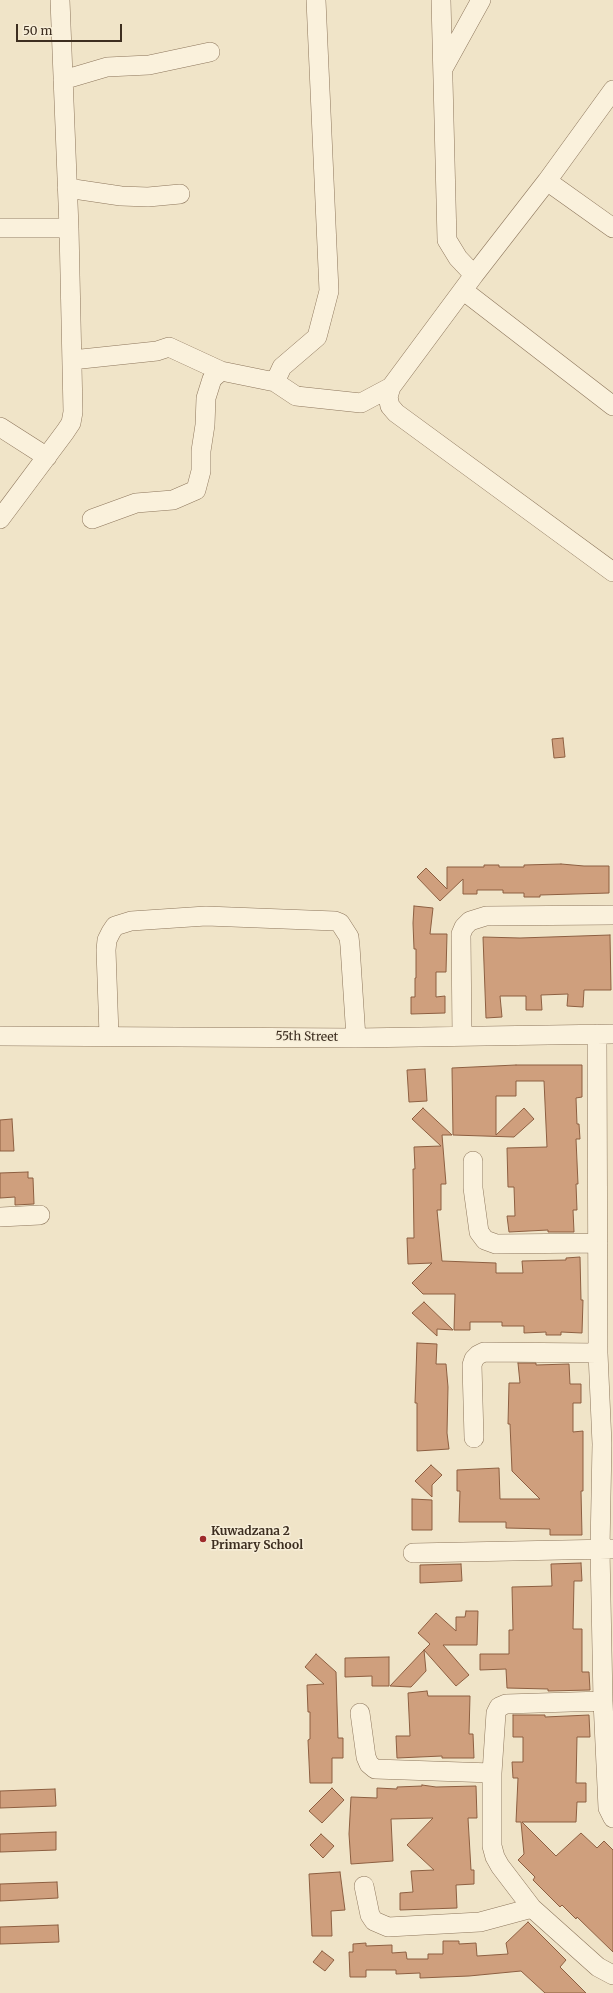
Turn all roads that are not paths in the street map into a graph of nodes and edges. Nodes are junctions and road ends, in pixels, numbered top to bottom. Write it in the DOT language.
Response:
graph roads {
  1 [pos="60,0"];
  2 [pos="316,0"];
  3 [pos="441,0"];
  4 [pos="481,0"];
  5 [pos="210,52"];
  6 [pos="443,68"];
  7 [pos="63,80"];
  8 [pos="613,90"];
  9 [pos="547,181"];
  10 [pos="67,188"];
  11 [pos="180,194"];
  12 [pos="0,228"];
  13 [pos="69,228"];
  14 [pos="613,228"];
  15 [pos="474,275"];
  16 [pos="464,291"];
  17 [pos="72,360"];
  18 [pos="221,371"];
  19 [pos="275,382"];
  20 [pos="391,387"];
  21 [pos="613,406"];
  22 [pos="0,428"];
  23 [pos="47,457"];
  24 [pos="0,519"];
  25 [pos="92,519"];
  26 [pos="613,572"];
  27 [pos="613,915"];
  28 [pos="605,1034"];
  29 [pos="109,1035"];
  30 [pos="0,1036"];
  31 [pos="462,1036"];
  32 [pos="356,1038"];
  33 [pos="473,1161"];
  34 [pos="605,1181"];
  35 [pos="40,1215"];
  36 [pos="0,1217"];
  37 [pos="598,1242"];
  38 [pos="598,1353"];
  39 [pos="474,1438"];
  40 [pos="607,1443"];
  41 [pos="607,1549"];
  42 [pos="413,1553"];
  43 [pos="603,1701"];
  44 [pos="360,1713"];
  45 [pos="608,1750"];
  46 [pos="492,1773"];
  47 [pos="613,1818"];
  48 [pos="364,1886"];
  49 [pos="532,1908"];
  50 [pos="613,1974"];
  1 -- 7 [label="street"];
  2 -- 19 [label="street"];
  3 -- 6 [label="street"];
  4 -- 6 [label="street"];
  5 -- 7 [label="street"];
  6 -- 15 [label="street"];
  7 -- 10 [label="street"];
  8 -- 9 [label="street"];
  9 -- 14 [label="street"];
  9 -- 15 [label="street"];
  10 -- 11 [label="street"];
  10 -- 13 [label="street"];
  12 -- 13 [label="street"];
  13 -- 17 [label="street"];
  15 -- 16 [label="street"];
  16 -- 20 [label="street"];
  16 -- 21 [label="street"];
  17 -- 18 [label="street"];
  17 -- 23 [label="street"];
  18 -- 19 [label="street"];
  18 -- 25 [label="street"];
  19 -- 20 [label="street"];
  20 -- 26 [label="street"];
  22 -- 23 [label="street"];
  23 -- 24 [label="street"];
  27 -- 31 [label="street"];
  28 -- 31 [label="street, 55th Street"];
  28 -- 34 [label="street"];
  29 -- 30 [label="street, 55th Street"];
  29 -- 32 [label="street, 55th Street"];
  29 -- 32 [label="street"];
  31 -- 32 [label="street, 55th Street"];
  33 -- 37 [label="street"];
  34 -- 37 [label="street"];
  35 -- 36 [label="street"];
  37 -- 38 [label="street"];
  38 -- 39 [label="street"];
  38 -- 40 [label="street"];
  40 -- 41 [label="street"];
  41 -- 42 [label="street"];
  41 -- 43 [label="street"];
  43 -- 45 [label="street"];
  43 -- 46 [label="street"];
  44 -- 46 [label="street"];
  45 -- 47 [label="street"];
  46 -- 49 [label="street"];
  48 -- 49 [label="street"];
  49 -- 50 [label="street"];
}
